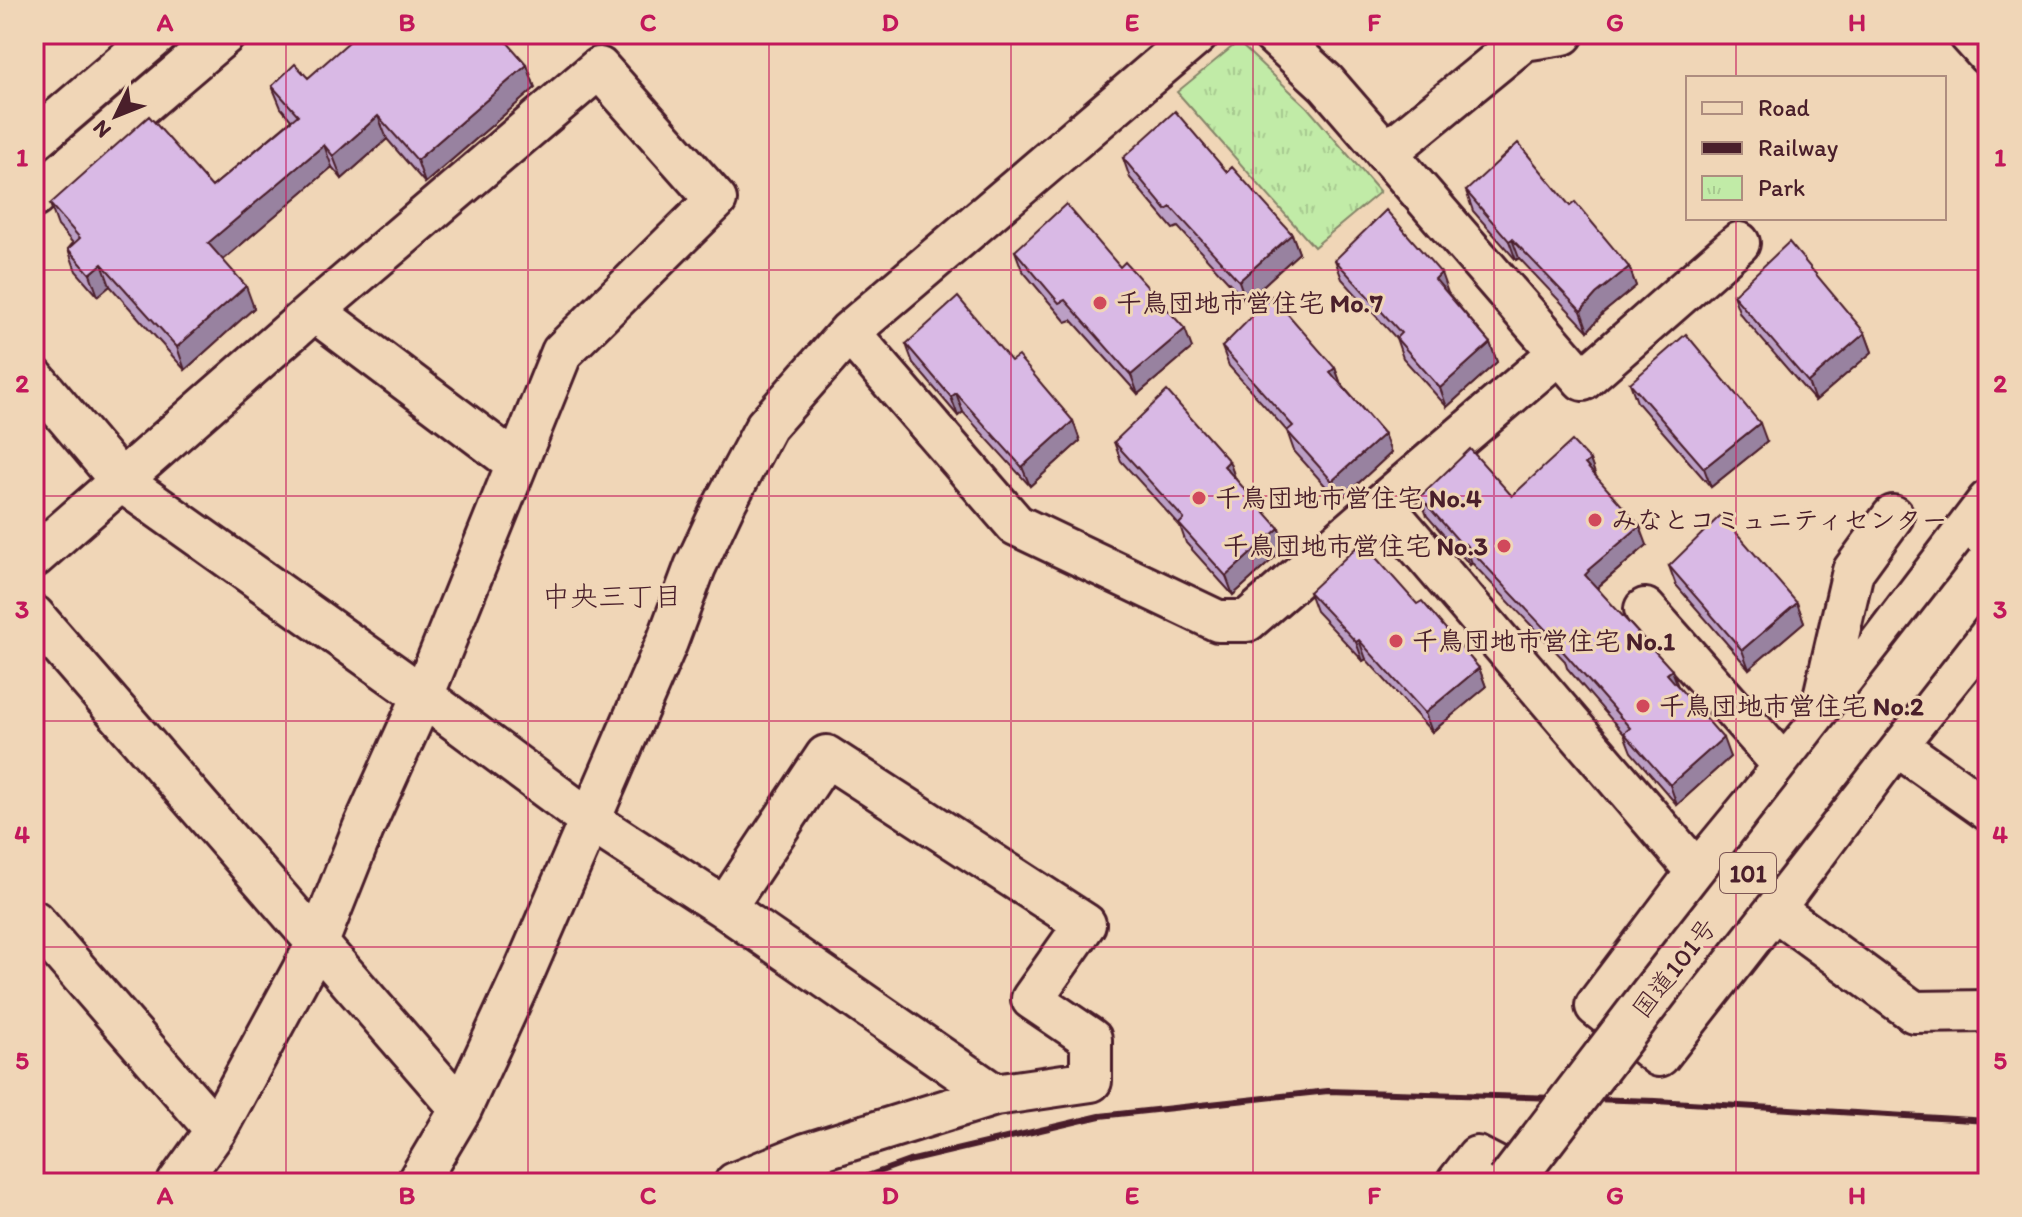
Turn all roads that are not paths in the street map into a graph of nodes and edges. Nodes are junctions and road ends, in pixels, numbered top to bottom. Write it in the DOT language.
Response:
graph roads {
  1 [pos="158,34"];
  2 [pos="225,34"];
  3 [pos="1198,34"];
  4 [pos="1273,34"];
  5 [pos="1563,34"];
  6 [pos="1969,34"];
  7 [pos="1521,37"];
  8 [pos="1988,55"];
  9 [pos="34,140"];
  10 [pos="1386,153"];
  11 [pos="34,197"];
  12 [pos="1739,243"];
  13 [pos="314,311"];
  14 [pos="849,332"];
  15 [pos="1559,353"];
  16 [pos="34,378"];
  17 [pos="516,463"];
  18 [pos="121,481"];
  19 [pos="1988,501"];
  20 [pos="1382,504"];
  21 [pos="1893,516"];
  22 [pos="34,557"];
  23 [pos="1988,565"];
  24 [pos="1645,609"];
  25 [pos="34,616"];
  26 [pos="1988,631"];
  27 [pos="423,696"];
  28 [pos="1818,725"];
  29 [pos="1896,745"];
  30 [pos="1784,766"];
  31 [pos="1988,810"];
  32 [pos="591,821"];
  33 [pos="1697,872"];
  34 [pos="725,908"];
  35 [pos="1774,909"];
  36 [pos="34,921"];
  37 [pos="318,942"];
  38 [pos="1988,1011"];
  39 [pos="995,1095"];
  40 [pos="461,1109"];
  41 [pos="216,1130"];
  42 [pos="178,1183"];
  43 [pos="417,1183"];
  44 [pos="735,1183"];
  45 [pos="1457,1183"];
  46 [pos="1509,1183"];
  47 [pos="1527,1183"];
  1 -- 9 [label="street"];
  2 -- 11 [label="street"];
  3 -- 14 [label="street"];
  4 -- 10 [label="street"];
  5 -- 7 [label="street"];
  6 -- 8 [label="street"];
  7 -- 10 [label="street"];
  10 -- 15 [label="street"];
  12 -- 15 [label="street"];
  13 -- 17 [label="street"];
  13 -- 17 [label="street"];
  13 -- 18 [label="street"];
  14 -- 20 [label="street"];
  14 -- 32 [label="street"];
  15 -- 20 [label="street"];
  16 -- 18 [label="street"];
  17 -- 27 [label="street"];
  18 -- 22 [label="street"];
  18 -- 27 [label="street"];
  19 -- 28 [label="street"];
  20 -- 33 [label="street"];
  21 -- 28 [label="street"];
  23 -- 46 [label="highway, 国道101号 / 101, bridge"];
  24 -- 30 [label="street"];
  25 -- 37 [label="street"];
  26 -- 29 [label="street"];
  27 -- 32 [label="street"];
  27 -- 37 [label="street"];
  28 -- 30 [label="street"];
  29 -- 31 [label="street"];
  29 -- 35 [label="street"];
  30 -- 33 [label="street"];
  32 -- 34 [label="street"];
  32 -- 40 [label="street"];
  33 -- 35 [label="street"];
  34 -- 39 [label="street"];
  34 -- 39 [label="street"];
  35 -- 38 [label="street"];
  36 -- 41 [label="street"];
  37 -- 40 [label="street"];
  37 -- 41 [label="street"];
  39 -- 44 [label="street"];
  40 -- 43 [label="street"];
  41 -- 42 [label="street"];
  45 -- 47 [label="street"];
}
